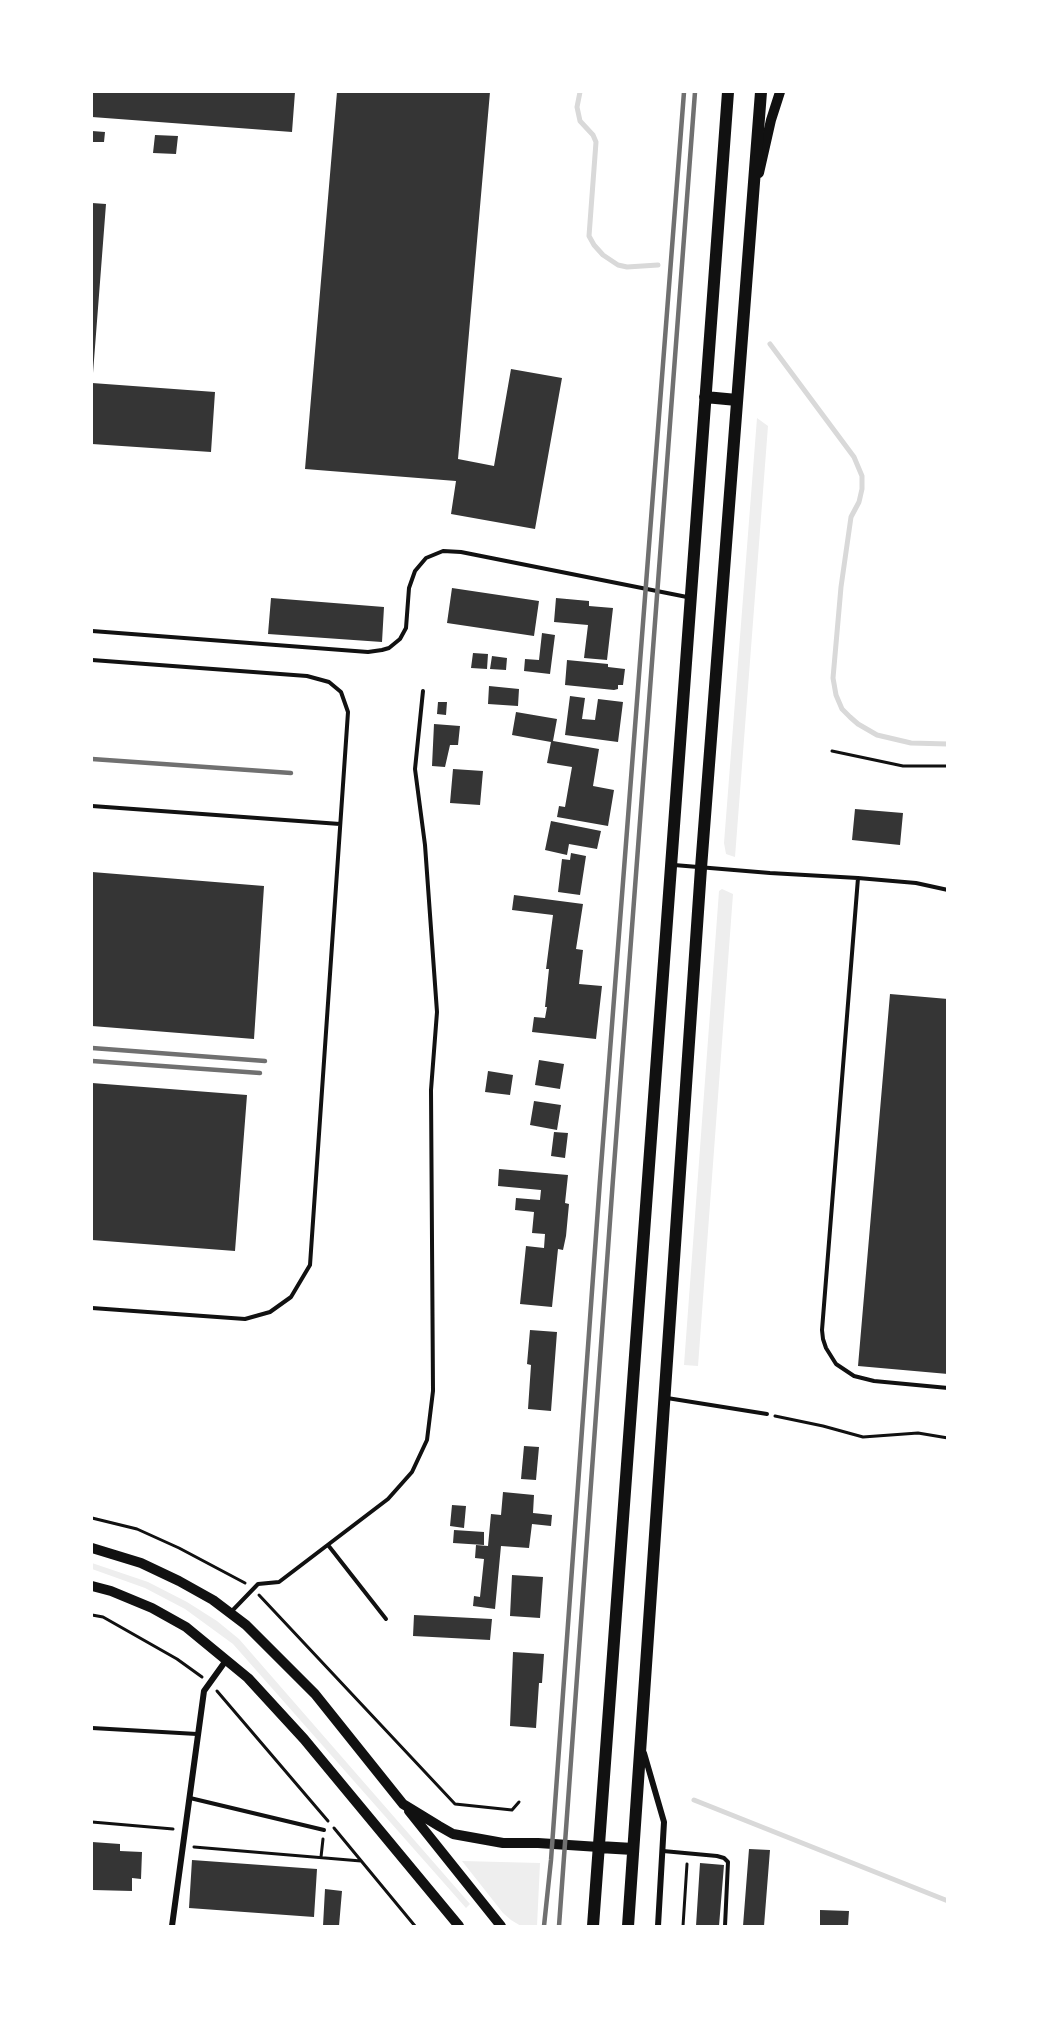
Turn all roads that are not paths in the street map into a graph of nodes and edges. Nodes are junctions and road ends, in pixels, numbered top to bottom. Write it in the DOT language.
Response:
graph roads {
  1 [pos="728,92"];
  2 [pos="761,92"];
  3 [pos="780,92"];
  4 [pos="753,200"];
  5 [pos="705,397"];
  6 [pos="737,400"];
  7 [pos="690,598"];
  8 [pos="92,631"];
  9 [pos="92,660"];
  10 [pos="423,691"];
  11 [pos="92,806"];
  12 [pos="340,824"];
  13 [pos="670,865"];
  14 [pos="701,868"];
  15 [pos="858,878"];
  16 [pos="948,890"];
  17 [pos="92,1308"];
  18 [pos="948,1388"];
  19 [pos="664,1397"];
  20 [pos="767,1414"];
  21 [pos="328,1545"];
  22 [pos="92,1548"];
  23 [pos="92,1586"];
  24 [pos="231,1613"];
  25 [pos="386,1618"];
  26 [pos="227,1659"];
  27 [pos="92,1728"];
  28 [pos="197,1734"];
  29 [pos="641,1743"];
  30 [pos="190,1798"];
  31 [pos="403,1804"];
  32 [pos="324,1830"];
  33 [pos="599,1847"];
  34 [pos="633,1849"];
  35 [pos="663,1851"];
  36 [pos="172,1926"];
  37 [pos="459,1926"];
  38 [pos="501,1926"];
  39 [pos="593,1926"];
  40 [pos="628,1926"];
  41 [pos="658,1926"];
  42 [pos="725,1926"];
  1 -- 5 [label="main road"];
  2 -- 4 [label="main road"];
  3 -- 4 [label="street"];
  4 -- 6 [label="main road"];
  5 -- 6 [label="main road"];
  5 -- 7 [label="main road"];
  6 -- 14 [label="main road"];
  7 -- 8 [label="lane"];
  7 -- 13 [label="main road"];
  9 -- 12 [label="lane"];
  10 -- 21 [label="lane"];
  11 -- 12 [label="lane"];
  12 -- 17 [label="lane"];
  13 -- 14 [label="lane"];
  13 -- 33 [label="main road"];
  14 -- 15 [label="lane"];
  14 -- 19 [label="main road"];
  15 -- 16 [label="lane"];
  15 -- 18 [label="lane"];
  19 -- 20 [label="lane"];
  19 -- 29 [label="main road"];
  21 -- 24 [label="lane"];
  21 -- 25 [label="lane"];
  22 -- 24 [label="street"];
  23 -- 26 [label="street"];
  24 -- 31 [label="street"];
  26 -- 28 [label="street"];
  26 -- 37 [label="street"];
  27 -- 28 [label="lane"];
  28 -- 30 [label="street"];
  29 -- 34 [label="main road"];
  29 -- 35 [label="street"];
  30 -- 32 [label="lane"];
  30 -- 36 [label="street"];
  31 -- 33 [label="street"];
  31 -- 38 [label="street"];
  33 -- 34 [label="main road"];
  33 -- 39 [label="main road"];
  34 -- 40 [label="main road"];
  35 -- 41 [label="street"];
  35 -- 42 [label="lane"];
}
